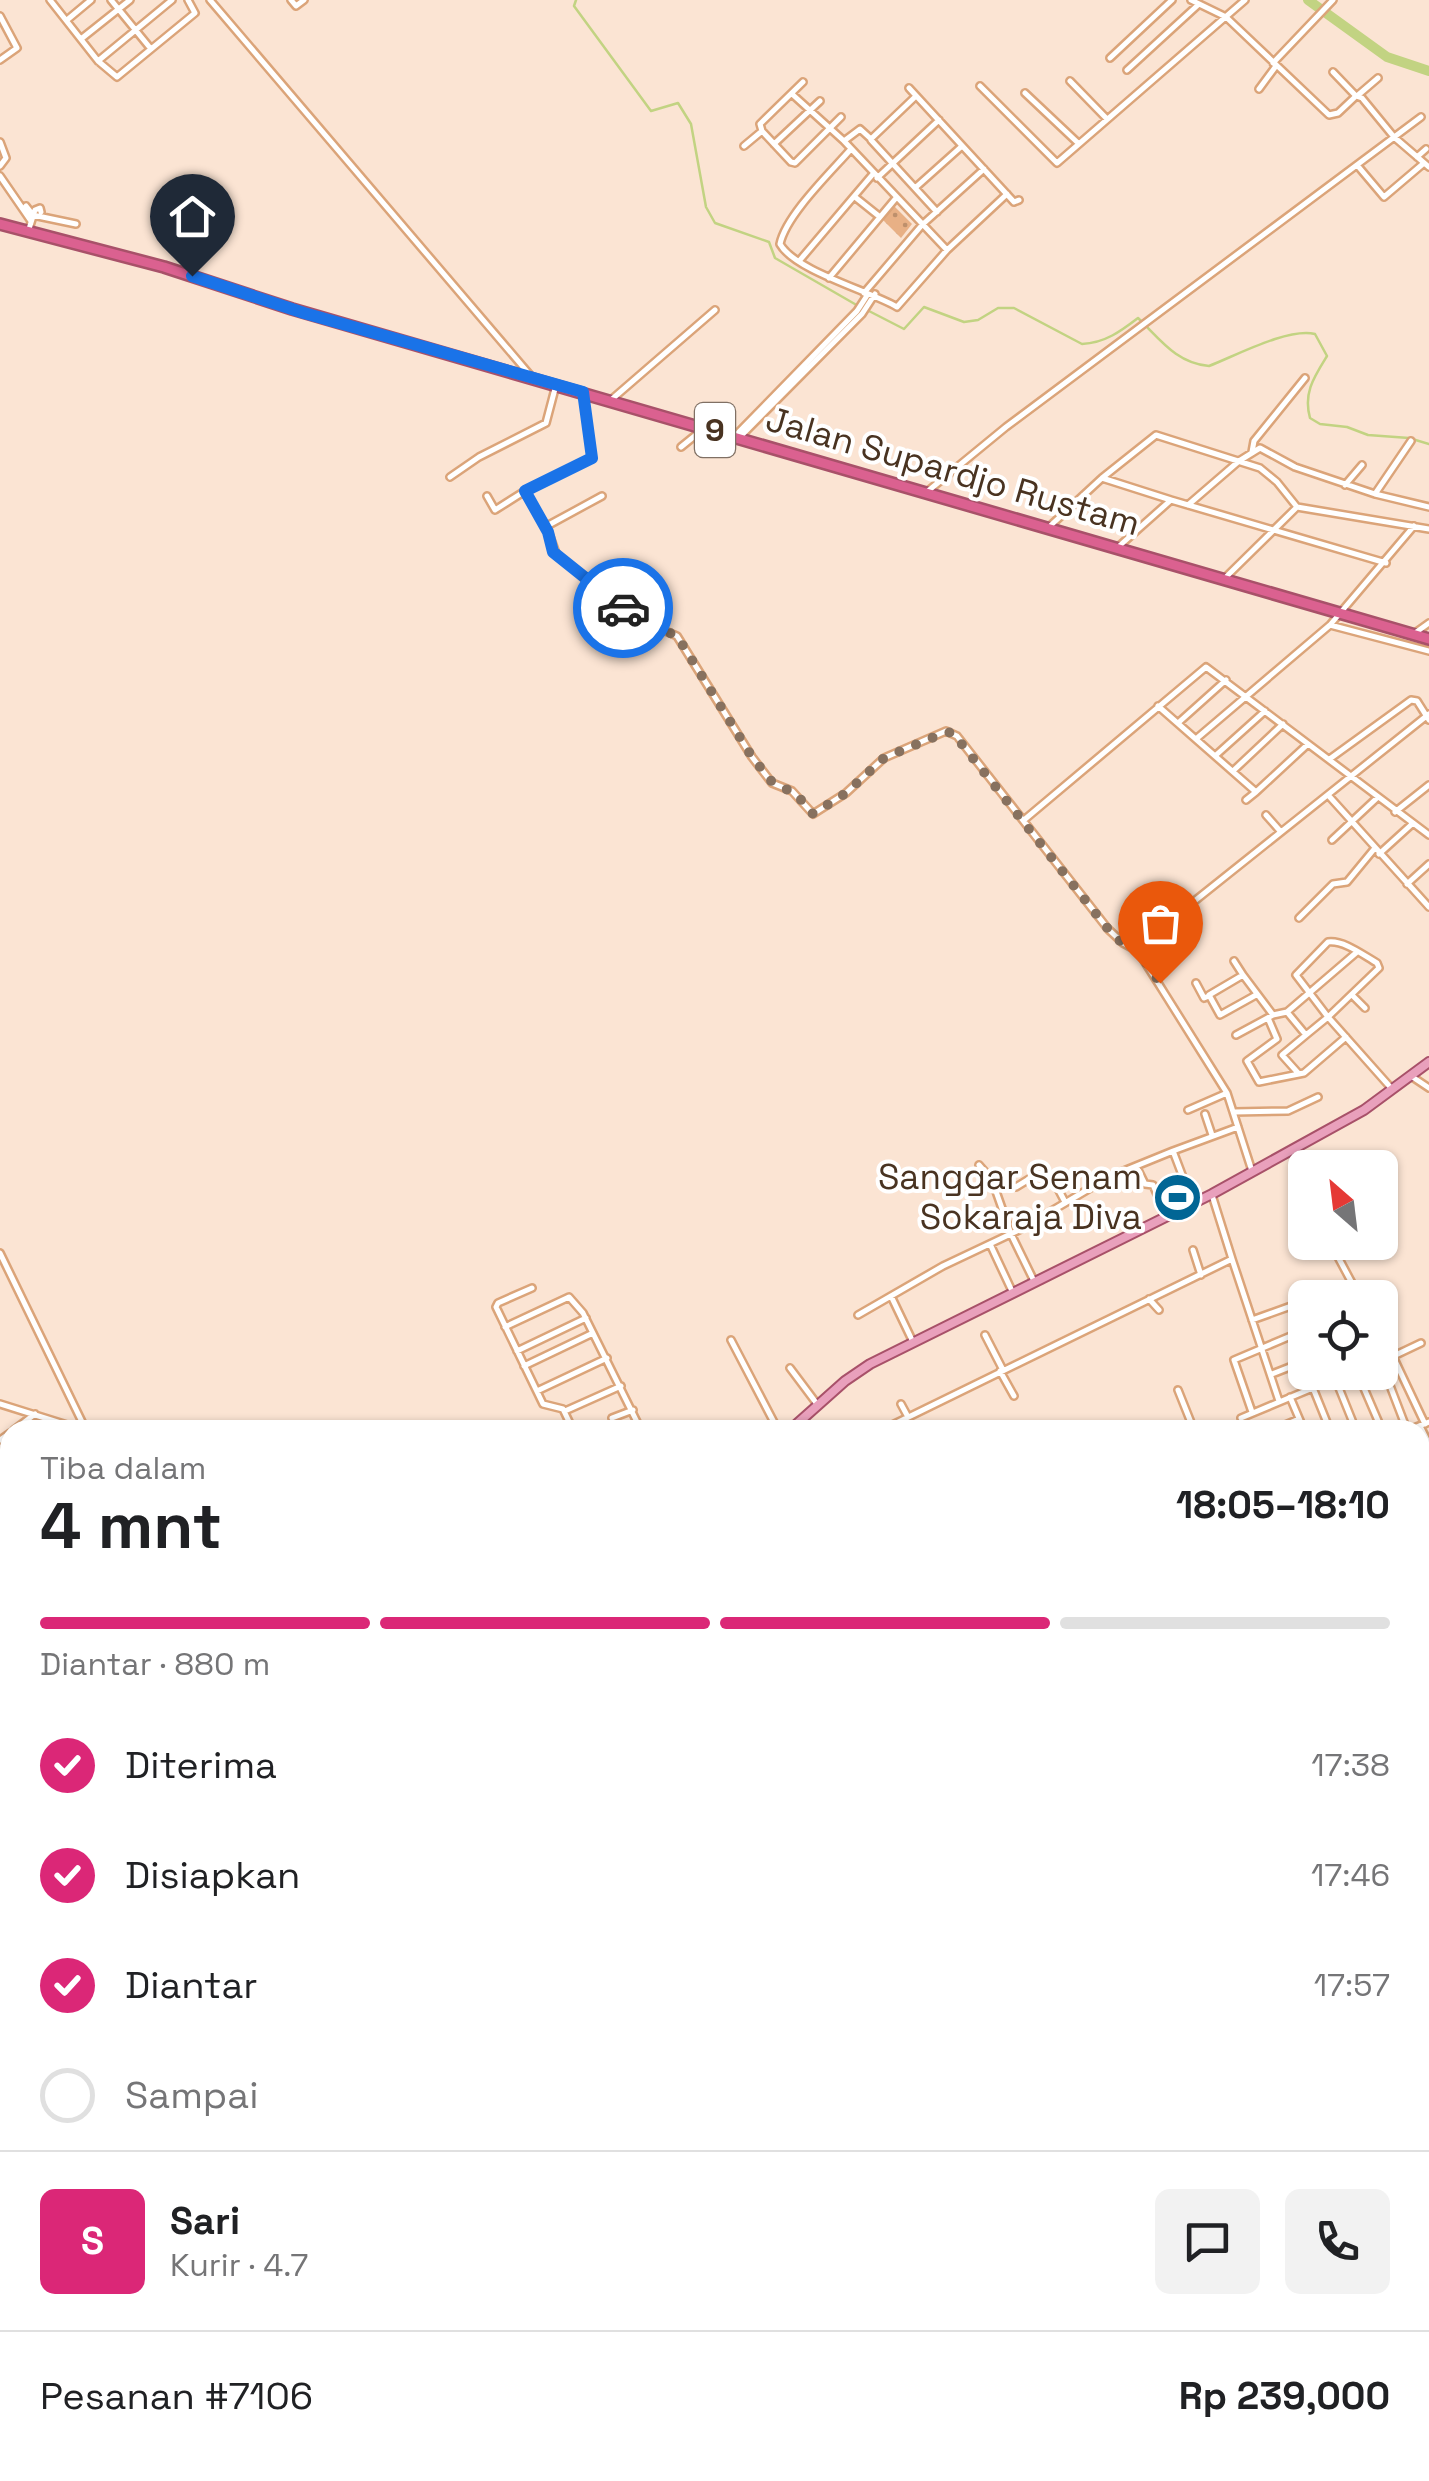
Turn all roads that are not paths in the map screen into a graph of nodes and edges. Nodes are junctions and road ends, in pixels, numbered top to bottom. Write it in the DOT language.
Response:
graph roads {
  1 [pos="51,0"];
  2 [pos="92,0"];
  3 [pos="111,0"];
  4 [pos="130,0"];
  5 [pos="172,0"];
  6 [pos="188,0"];
  7 [pos="291,0"];
  8 [pos="304,0"];
  9 [pos="1172,0"];
  10 [pos="1191,0"];
  11 [pos="1245,0"];
  12 [pos="213,1"];
  13 [pos="1332,1"];
  14 [pos="1199,4"];
  15 [pos="118,9"];
  16 [pos="0,16"];
  17 [pos="1226,17"];
  18 [pos="66,21"];
  19 [pos="136,30"];
  20 [pos="81,39"];
  21 [pos="152,48"];
  22 [pos="1110,58"];
  23 [pos="0,60"];
  24 [pos="98,61"];
  25 [pos="1274,64"];
  26 [pos="1127,70"];
  27 [pos="1332,72"];
  28 [pos="1378,78"];
  29 [pos="1070,81"];
  30 [pos="803,82"];
  31 [pos="980,86"];
  32 [pos="909,88"];
  33 [pos="1259,90"];
  34 [pos="1025,93"];
  35 [pos="792,94"];
  36 [pos="916,96"];
  37 [pos="1356,96"];
  38 [pos="820,102"];
  39 [pos="809,111"];
  40 [pos="841,117"];
  41 [pos="1421,117"];
  42 [pos="938,120"];
  43 [pos="1107,120"];
  44 [pos="830,130"];
  45 [pos="762,131"];
  46 [pos="1394,137"];
  47 [pos="871,139"];
  48 [pos="844,141"];
  49 [pos="0,142"];
  50 [pos="1078,143"];
  51 [pos="774,144"];
  52 [pos="744,146"];
  53 [pos="962,146"];
  54 [pos="1426,148"];
  55 [pos="851,149"];
  56 [pos="1417,157"];
  57 [pos="892,163"];
  58 [pos="1426,165"];
  59 [pos="0,166"];
  60 [pos="1357,166"];
  61 [pos="984,169"];
  62 [pos="0,176"];
  63 [pos="874,176"];
  64 [pos="915,188"];
  65 [pos="1007,194"];
  66 [pos="854,196"];
  67 [pos="896,198"];
  68 [pos="1020,200"];
  69 [pos="26,206"];
  70 [pos="937,212"];
  71 [pos="880,217"];
  72 [pos="54,220"];
  73 [pos="0,224"];
  74 [pos="34,224"];
  75 [pos="76,224"];
  76 [pos="922,225"];
  77 [pos="50,239"];
  78 [pos="947,250"];
  79 [pos="800,260"];
  80 [pos="828,278"];
  81 [pos="869,294"];
  82 [pos="715,310"];
  83 [pos="532,378"];
  84 [pos="1306,378"];
  85 [pos="556,385"];
  86 [pos="583,392"];
  87 [pos="611,400"];
  88 [pos="706,427"];
  89 [pos="738,437"];
  90 [pos="1411,441"];
  91 [pos="682,448"];
  92 [pos="1252,452"];
  93 [pos="1239,461"];
  94 [pos="1362,465"];
  95 [pos="544,468"];
  96 [pos="450,477"];
  97 [pos="550,478"];
  98 [pos="1102,478"];
  99 [pos="1346,485"];
  100 [pos="525,491"];
  101 [pos="926,493"];
  102 [pos="1375,494"];
  103 [pos="487,496"];
  104 [pos="602,496"];
  105 [pos="1171,500"];
  106 [pos="1188,505"];
  107 [pos="1297,507"];
  108 [pos="1429,507"];
  109 [pos="1414,526"];
  110 [pos="1427,526"];
  111 [pos="546,527"];
  112 [pos="1048,527"];
  113 [pos="1273,529"];
  114 [pos="1118,548"];
  115 [pos="1386,563"];
  116 [pos="1223,580"];
  117 [pos="1339,612"];
  118 [pos="1429,624"];
  119 [pos="1330,625"];
  120 [pos="1414,634"];
  121 [pos="1429,639"];
  122 [pos="1429,651"];
  123 [pos="1226,680"];
  124 [pos="1246,695"];
  125 [pos="1158,706"];
  126 [pos="1266,710"];
  127 [pos="1428,717"];
  128 [pos="1178,723"];
  129 [pos="1283,724"];
  130 [pos="1196,738"];
  131 [pos="1309,743"];
  132 [pos="1215,756"];
  133 [pos="1330,759"];
  134 [pos="1233,772"];
  135 [pos="1352,776"];
  136 [pos="1429,784"];
  137 [pos="1256,792"];
  138 [pos="1328,795"];
  139 [pos="1378,798"];
  140 [pos="1246,800"];
  141 [pos="1396,812"];
  142 [pos="1266,815"];
  143 [pos="1024,820"];
  144 [pos="1353,822"];
  145 [pos="1412,824"];
  146 [pos="1281,832"];
  147 [pos="1429,836"];
  148 [pos="1332,840"];
  149 [pos="1377,851"];
  150 [pos="1429,864"];
  151 [pos="1407,884"];
  152 [pos="1429,908"];
  153 [pos="1299,918"];
  154 [pos="1138,951"];
  155 [pos="1358,952"];
  156 [pos="1234,960"];
  157 [pos="1244,974"];
  158 [pos="1196,983"];
  159 [pos="1308,994"];
  160 [pos="1352,994"];
  161 [pos="1256,995"];
  162 [pos="1209,996"];
  163 [pos="1364,1008"];
  164 [pos="1287,1012"];
  165 [pos="1270,1017"];
  166 [pos="1328,1017"];
  167 [pos="1236,1035"];
  168 [pos="1306,1035"];
  169 [pos="1346,1036"];
  170 [pos="1429,1062"];
  171 [pos="1300,1074"];
  172 [pos="1412,1076"];
  173 [pos="1429,1088"];
  174 [pos="1394,1090"];
  175 [pos="1227,1093"];
  176 [pos="1318,1097"];
  177 [pos="1188,1110"];
  178 [pos="1234,1112"];
  179 [pos="1205,1114"];
  180 [pos="1238,1127"];
  181 [pos="1212,1136"];
  182 [pos="1173,1151"];
  183 [pos="978,1166"];
  184 [pos="1137,1168"];
  185 [pos="1252,1171"];
  186 [pos="1034,1176"];
  187 [pos="992,1180"];
  188 [pos="1054,1181"];
  189 [pos="1212,1194"];
  190 [pos="1192,1201"];
  191 [pos="1064,1202"];
  192 [pos="1166,1215"];
  193 [pos="1011,1234"];
  194 [pos="990,1244"];
  195 [pos="1194,1250"];
  196 [pos="0,1253"];
  197 [pos="1232,1259"];
  198 [pos="1201,1274"];
  199 [pos="1034,1281"];
  200 [pos="532,1288"];
  201 [pos="1012,1291"];
  202 [pos="891,1296"];
  203 [pos="1149,1299"];
  204 [pos="1288,1307"];
  205 [pos="1250,1308"];
  206 [pos="1160,1310"];
  207 [pos="858,1315"];
  208 [pos="1264,1316"];
  209 [pos="586,1318"];
  210 [pos="1252,1320"];
  211 [pos="505,1326"];
  212 [pos="593,1332"];
  213 [pos="985,1336"];
  214 [pos="1288,1337"];
  215 [pos="730,1340"];
  216 [pos="914,1342"];
  217 [pos="1421,1343"];
  218 [pos="1261,1347"];
  219 [pos="517,1352"];
  220 [pos="1398,1354"];
  221 [pos="607,1358"];
  222 [pos="1398,1365"];
  223 [pos="524,1366"];
  224 [pos="790,1368"];
  225 [pos="1288,1368"];
  226 [pos="1002,1370"];
  227 [pos="1272,1374"];
  228 [pos="621,1386"];
  229 [pos="1178,1390"];
  230 [pos="1308,1390"];
  231 [pos="1314,1390"];
  232 [pos="1340,1390"];
  233 [pos="1363,1390"];
  234 [pos="1392,1390"];
  235 [pos="536,1391"];
  236 [pos="1014,1396"];
  237 [pos="1290,1397"];
  238 [pos="1280,1401"];
  239 [pos="0,1404"];
  240 [pos="817,1404"];
  241 [pos="902,1404"];
  242 [pos="632,1410"];
  243 [pos="565,1411"];
  244 [pos="1252,1412"];
  245 [pos="35,1414"];
  246 [pos="908,1417"];
  247 [pos="612,1418"];
  248 [pos="1241,1418"];
  249 [pos="1299,1419"];
  250 [pos="27,1420"];
  251 [pos="53,1420"];
  252 [pos="79,1420"];
  253 [pos="569,1420"];
  254 [pos="636,1420"];
  255 [pos="773,1420"];
  256 [pos="800,1420"];
  257 [pos="902,1420"];
  258 [pos="1190,1420"];
  259 [pos="1326,1420"];
  260 [pos="1352,1420"];
  261 [pos="1377,1420"];
  262 [pos="1404,1420"];
  263 [pos="1423,1420"];
  1 -- 18 [label="street"];
  2 -- 18 [label="street"];
  3 -- 15 [label="street"];
  4 -- 15 [label="street"];
  5 -- 19 [label="street"];
  6 -- 21 [label="street"];
  7 -- 8 [label="street"];
  9 -- 22 [label="street"];
  10 -- 14 [label="street"];
  11 -- 17 [label="street"];
  12 -- 83 [label="street"];
  13 -- 25 [label="street"];
  14 -- 17 [label="street"];
  14 -- 26 [label="street"];
  15 -- 19 [label="street"];
  15 -- 20 [label="street"];
  16 -- 23 [label="street"];
  17 -- 25 [label="street"];
  17 -- 43 [label="street"];
  18 -- 20 [label="street"];
  19 -- 21 [label="street"];
  19 -- 24 [label="street"];
  20 -- 24 [label="street"];
  21 -- 24 [label="street"];
  25 -- 33 [label="street"];
  25 -- 37 [label="street"];
  27 -- 37 [label="street"];
  28 -- 37 [label="street"];
  29 -- 43 [label="street"];
  30 -- 35 [label="street"];
  31 -- 50 [label="street"];
  32 -- 36 [label="street"];
  34 -- 50 [label="street"];
  35 -- 39 [label="street"];
  35 -- 45 [label="street"];
  36 -- 42 [label="street"];
  36 -- 47 [label="street"];
  37 -- 46 [label="street"];
  38 -- 39 [label="street"];
  39 -- 44 [label="street"];
  39 -- 51 [label="street"];
  40 -- 44 [label="street"];
  41 -- 46 [label="street"];
  42 -- 53 [label="street"];
  42 -- 57 [label="street"];
  43 -- 50 [label="street"];
  44 -- 48 [label="street"];
  44 -- 51 [label="street"];
  45 -- 51 [label="street"];
  45 -- 52 [label="street"];
  46 -- 56 [label="street"];
  46 -- 60 [label="street"];
  47 -- 48 [label="street"];
  47 -- 57 [label="street"];
  48 -- 55 [label="street"];
  49 -- 59 [label="street"];
  53 -- 61 [label="street"];
  53 -- 64 [label="street"];
  54 -- 56 [label="street"];
  55 -- 63 [label="street"];
  55 -- 79 [label="street"];
  56 -- 58 [label="street"];
  57 -- 63 [label="street"];
  57 -- 64 [label="street"];
  58 -- 60 [label="street"];
  60 -- 101 [label="street"];
  61 -- 65 [label="street"];
  61 -- 70 [label="street"];
  62 -- 74 [label="street"];
  63 -- 66 [label="street"];
  63 -- 67 [label="street"];
  64 -- 70 [label="street"];
  65 -- 68 [label="street"];
  65 -- 78 [label="street"];
  66 -- 71 [label="street"];
  66 -- 79 [label="street"];
  67 -- 71 [label="street"];
  67 -- 76 [label="street"];
  69 -- 74 [label="street"];
  70 -- 76 [label="street"];
  71 -- 80 [label="street"];
  72 -- 74 [label="street"];
  72 -- 75 [label="street"];
  72 -- 77 [label="street"];
  73 -- 74 [label="highway, Jalan Supardjo Rustam / 9"];
  74 -- 77 [label="highway, Jalan Supardjo Rustam / 9"];
  76 -- 78 [label="street"];
  76 -- 81 [label="street"];
  77 -- 83 [label="highway, Jalan Supardjo Rustam / 9"];
  78 -- 81 [label="street"];
  79 -- 80 [label="street"];
  80 -- 81 [label="street"];
  81 -- 89 [label="street"];
  82 -- 87 [label="street"];
  83 -- 85 [label="highway, Jalan Supardjo Rustam / 9"];
  84 -- 92 [label="street"];
  85 -- 86 [label="highway, Jalan Supardjo Rustam / 9"];
  85 -- 96 [label="street"];
  86 -- 87 [label="highway, Jalan Supardjo Rustam / 9"];
  86 -- 97 [label="street"];
  87 -- 88 [label="highway, Jalan Supardjo Rustam / 9"];
  88 -- 89 [label="highway, Jalan Supardjo Rustam / 9"];
  88 -- 91 [label="street"];
  89 -- 101 [label="highway, Jalan Supardjo Rustam / 9"];
  90 -- 102 [label="street"];
  92 -- 93 [label="street"];
  92 -- 99 [label="street"];
  93 -- 98 [label="street"];
  93 -- 106 [label="street"];
  93 -- 107 [label="street"];
  94 -- 99 [label="street"];
  95 -- 97 [label="street"];
  97 -- 100 [label="street"];
  98 -- 105 [label="street"];
  98 -- 112 [label="street"];
  99 -- 102 [label="street"];
  100 -- 103 [label="street"];
  100 -- 111 [label="street"];
  101 -- 112 [label="highway, Jalan Supardjo Rustam / 9"];
  102 -- 108 [label="street"];
  104 -- 111 [label="street"];
  105 -- 106 [label="street"];
  105 -- 114 [label="street"];
  106 -- 113 [label="street"];
  107 -- 109 [label="street"];
  107 -- 113 [label="street"];
  109 -- 110 [label="street"];
  109 -- 115 [label="street"];
  111 -- 143 [label="street"];
  112 -- 114 [label="highway, Jalan Supardjo Rustam / 9"];
  113 -- 115 [label="street"];
  113 -- 116 [label="street"];
  114 -- 116 [label="highway, Jalan Supardjo Rustam / 9"];
  115 -- 117 [label="street"];
  116 -- 117 [label="highway, Jalan Supardjo Rustam / 9"];
  117 -- 119 [label="street"];
  117 -- 120 [label="highway, Jalan Supardjo Rustam / 9"];
  118 -- 120 [label="street"];
  119 -- 122 [label="street"];
  119 -- 124 [label="street"];
  120 -- 121 [label="highway, Jalan Supardjo Rustam / 9"];
  123 -- 124 [label="street"];
  123 -- 125 [label="street"];
  123 -- 128 [label="street"];
  124 -- 126 [label="street"];
  124 -- 130 [label="street"];
  125 -- 128 [label="street"];
  125 -- 143 [label="street"];
  126 -- 129 [label="street"];
  126 -- 132 [label="street"];
  127 -- 133 [label="street"];
  127 -- 135 [label="street"];
  128 -- 130 [label="street"];
  129 -- 131 [label="street"];
  129 -- 134 [label="street"];
  130 -- 132 [label="street"];
  131 -- 133 [label="street"];
  131 -- 137 [label="street"];
  132 -- 134 [label="street"];
  133 -- 135 [label="street"];
  134 -- 137 [label="street"];
  135 -- 138 [label="street"];
  135 -- 139 [label="street"];
  136 -- 141 [label="street"];
  137 -- 140 [label="street"];
  138 -- 144 [label="street"];
  138 -- 146 [label="street"];
  139 -- 141 [label="street"];
  139 -- 144 [label="street"];
  141 -- 145 [label="street"];
  142 -- 146 [label="street"];
  143 -- 154 [label="street"];
  144 -- 148 [label="street"];
  144 -- 149 [label="street"];
  145 -- 147 [label="street"];
  145 -- 149 [label="street"];
  146 -- 154 [label="street"];
  149 -- 151 [label="street"];
  149 -- 153 [label="street"];
  150 -- 151 [label="street"];
  151 -- 152 [label="street"];
  154 -- 175 [label="street"];
  155 -- 159 [label="street"];
  155 -- 159 [label="street"];
  155 -- 160 [label="street"];
  156 -- 157 [label="street"];
  157 -- 161 [label="street"];
  157 -- 162 [label="street"];
  158 -- 162 [label="street"];
  159 -- 164 [label="street"];
  159 -- 166 [label="street"];
  160 -- 163 [label="street"];
  160 -- 166 [label="street"];
  161 -- 162 [label="street"];
  161 -- 165 [label="street"];
  164 -- 165 [label="street"];
  164 -- 168 [label="street"];
  165 -- 167 [label="street"];
  165 -- 171 [label="street"];
  166 -- 168 [label="street"];
  166 -- 169 [label="street"];
  168 -- 171 [label="street"];
  169 -- 171 [label="street"];
  169 -- 174 [label="street"];
  170 -- 172 [label="main road"];
  172 -- 173 [label="street"];
  172 -- 174 [label="main road"];
  174 -- 185 [label="main road"];
  175 -- 177 [label="street"];
  175 -- 178 [label="street"];
  176 -- 178 [label="street"];
  178 -- 180 [label="street"];
  179 -- 181 [label="street"];
  180 -- 181 [label="street"];
  180 -- 185 [label="street"];
  181 -- 182 [label="street"];
  182 -- 184 [label="street"];
  182 -- 190 [label="street"];
  183 -- 187 [label="street"];
  184 -- 191 [label="street"];
  184 -- 192 [label="street"];
  185 -- 189 [label="main road"];
  186 -- 187 [label="street"];
  187 -- 193 [label="street"];
  188 -- 191 [label="street"];
  189 -- 190 [label="main road"];
  189 -- 197 [label="street"];
  190 -- 192 [label="main road"];
  191 -- 193 [label="street"];
  192 -- 199 [label="main road"];
  193 -- 194 [label="street"];
  193 -- 199 [label="street"];
  194 -- 201 [label="street"];
  194 -- 202 [label="street"];
  195 -- 198 [label="street"];
  196 -- 252 [label="street"];
  197 -- 198 [label="street"];
  197 -- 205 [label="street"];
  198 -- 203 [label="street"];
  199 -- 201 [label="main road"];
  200 -- 211 [label="street"];
  201 -- 216 [label="main road"];
  202 -- 207 [label="street"];
  202 -- 216 [label="street"];
  203 -- 206 [label="street"];
  203 -- 226 [label="street"];
  204 -- 208 [label="street"];
  205 -- 208 [label="street"];
  205 -- 210 [label="street"];
  208 -- 210 [label="street"];
  209 -- 211 [label="street"];
  209 -- 212 [label="street"];
  209 -- 219 [label="street"];
  210 -- 218 [label="street"];
  211 -- 219 [label="street"];
  212 -- 221 [label="street"];
  212 -- 223 [label="street"];
  213 -- 226 [label="street"];
  214 -- 218 [label="street"];
  215 -- 255 [label="street"];
  216 -- 240 [label="main road"];
  217 -- 220 [label="street"];
  218 -- 227 [label="street"];
  218 -- 244 [label="street"];
  219 -- 223 [label="street"];
  221 -- 228 [label="street"];
  221 -- 235 [label="street"];
  222 -- 263 [label="street"];
  223 -- 235 [label="street"];
  224 -- 240 [label="street"];
  225 -- 227 [label="street"];
  226 -- 236 [label="street"];
  226 -- 246 [label="street"];
  227 -- 238 [label="street"];
  228 -- 242 [label="street"];
  228 -- 243 [label="street"];
  229 -- 258 [label="street"];
  230 -- 237 [label="street"];
  231 -- 259 [label="street"];
  232 -- 260 [label="street"];
  233 -- 261 [label="street"];
  234 -- 262 [label="street"];
  235 -- 243 [label="street"];
  237 -- 238 [label="street"];
  237 -- 249 [label="street"];
  238 -- 244 [label="street"];
  239 -- 245 [label="street"];
  240 -- 256 [label="main road"];
  241 -- 246 [label="street"];
  242 -- 247 [label="street"];
  242 -- 254 [label="street"];
  243 -- 253 [label="street"];
  244 -- 248 [label="street"];
  245 -- 250 [label="street"];
  245 -- 251 [label="street"];
  246 -- 257 [label="street"];
}
